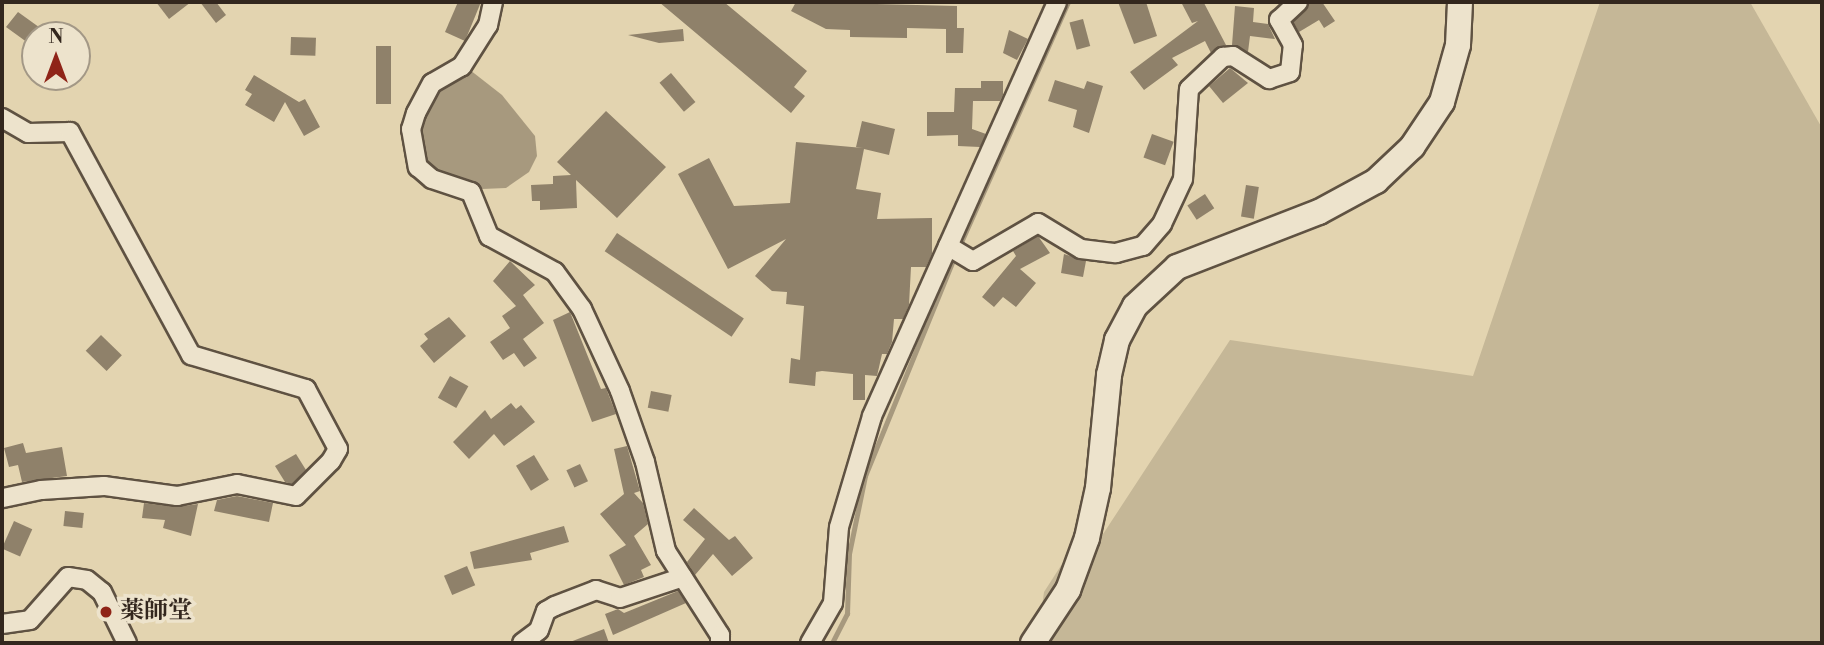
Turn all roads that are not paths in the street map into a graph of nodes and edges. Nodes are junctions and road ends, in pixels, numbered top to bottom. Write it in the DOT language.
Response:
graph roads {
  1 [pos="493,2"];
  2 [pos="1057,2"];
  3 [pos="1298,2"];
  4 [pos="1460,2"];
  5 [pos="2,118"];
  6 [pos="948,246"];
  7 [pos="2,498"];
  8 [pos="683,577"];
  9 [pos="2,624"];
  10 [pos="127,643"];
  11 [pos="523,643"];
  12 [pos="720,643"];
  13 [pos="810,643"];
  14 [pos="1033,643"];
  1 -- 8 [label="street"];
  2 -- 6 [label="street"];
  3 -- 6 [label="street"];
  4 -- 14 [label="street"];
  5 -- 7 [label="street"];
  6 -- 13 [label="street"];
  8 -- 11 [label="street"];
  8 -- 12 [label="street"];
  9 -- 10 [label="street"];
}
